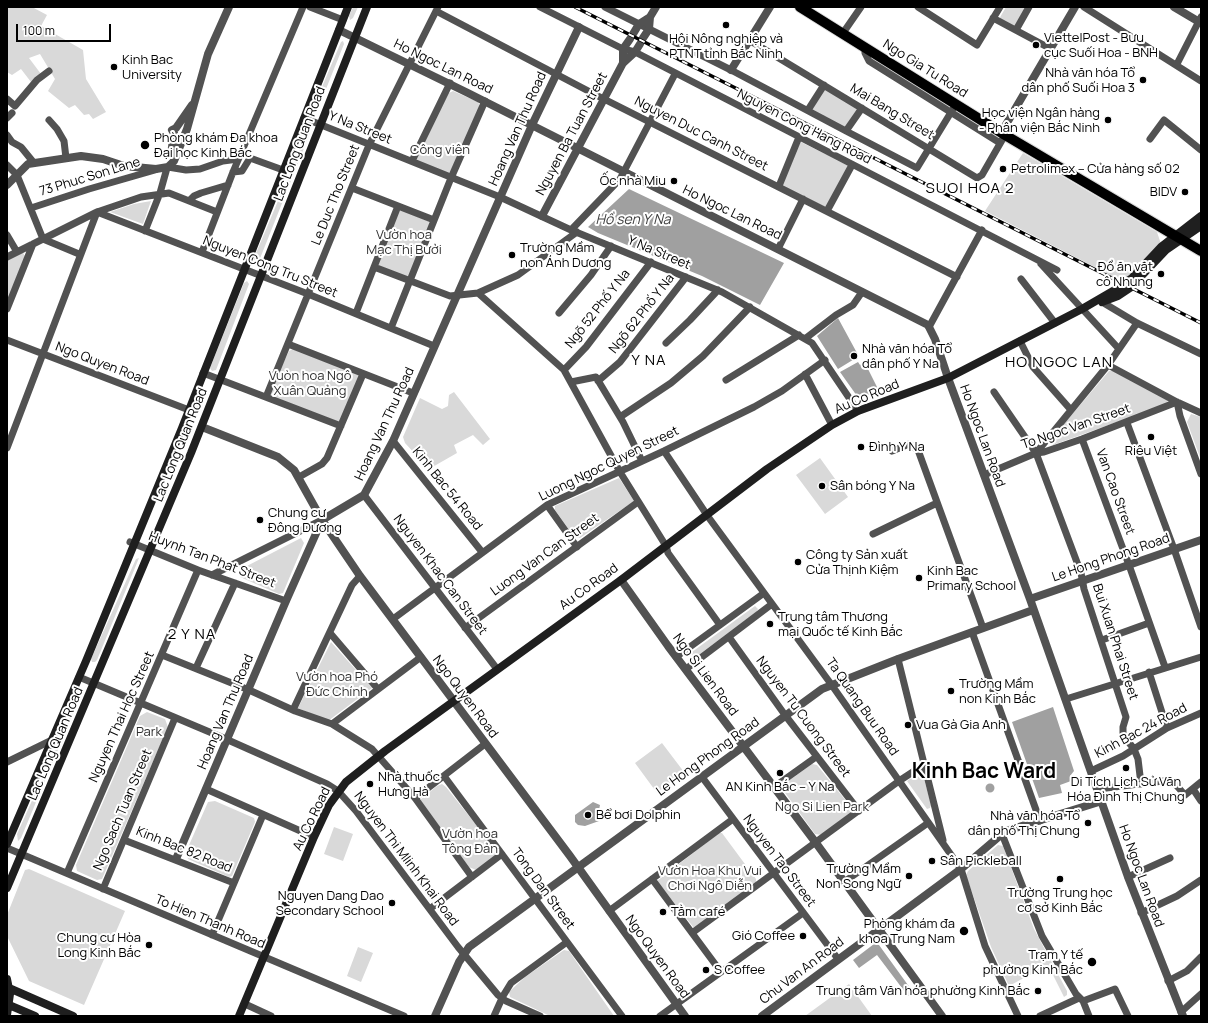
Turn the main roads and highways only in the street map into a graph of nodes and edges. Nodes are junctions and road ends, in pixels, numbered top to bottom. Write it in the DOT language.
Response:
graph roads {
  1 [pos="348,7"];
  2 [pos="367,7"];
  3 [pos="800,7"];
  4 [pos="1201,216"];
  5 [pos="1201,226"];
  6 [pos="1179,237"];
  7 [pos="1201,251"];
  8 [pos="1082,309"];
  9 [pos="7,844"];
  10 [pos="7,888"];
  11 [pos="7,979"];
  12 [pos="9,988"];
  13 [pos="9,1005"];
  14 [pos="7,1015"];
  15 [pos="35,1016"];
  16 [pos="73,1016"];
  17 [pos="239,1016"];
  1 -- 9 [label="main road, Lac Long Quan Road"];
  2 -- 10 [label="main road, Lac Long Quan Road"];
  3 -- 6 [label="main road, Ngo Gia Tu Road"];
  4 -- 6 [label="main road"];
  5 -- 6 [label="main road"];
  6 -- 7 [label="main road, Ngo Gia Tu Road"];
  6 -- 8 [label="main road, Au Co Road"];
  6 -- 8 [label="main road, Au Co Road"];
  8 -- 17 [label="main road, Au Co Road"];
  11 -- 12 [label="main road"];
  12 -- 13 [label="main road"];
  12 -- 16 [label="main road"];
  13 -- 14 [label="main road"];
  13 -- 15 [label="main road"];
}
